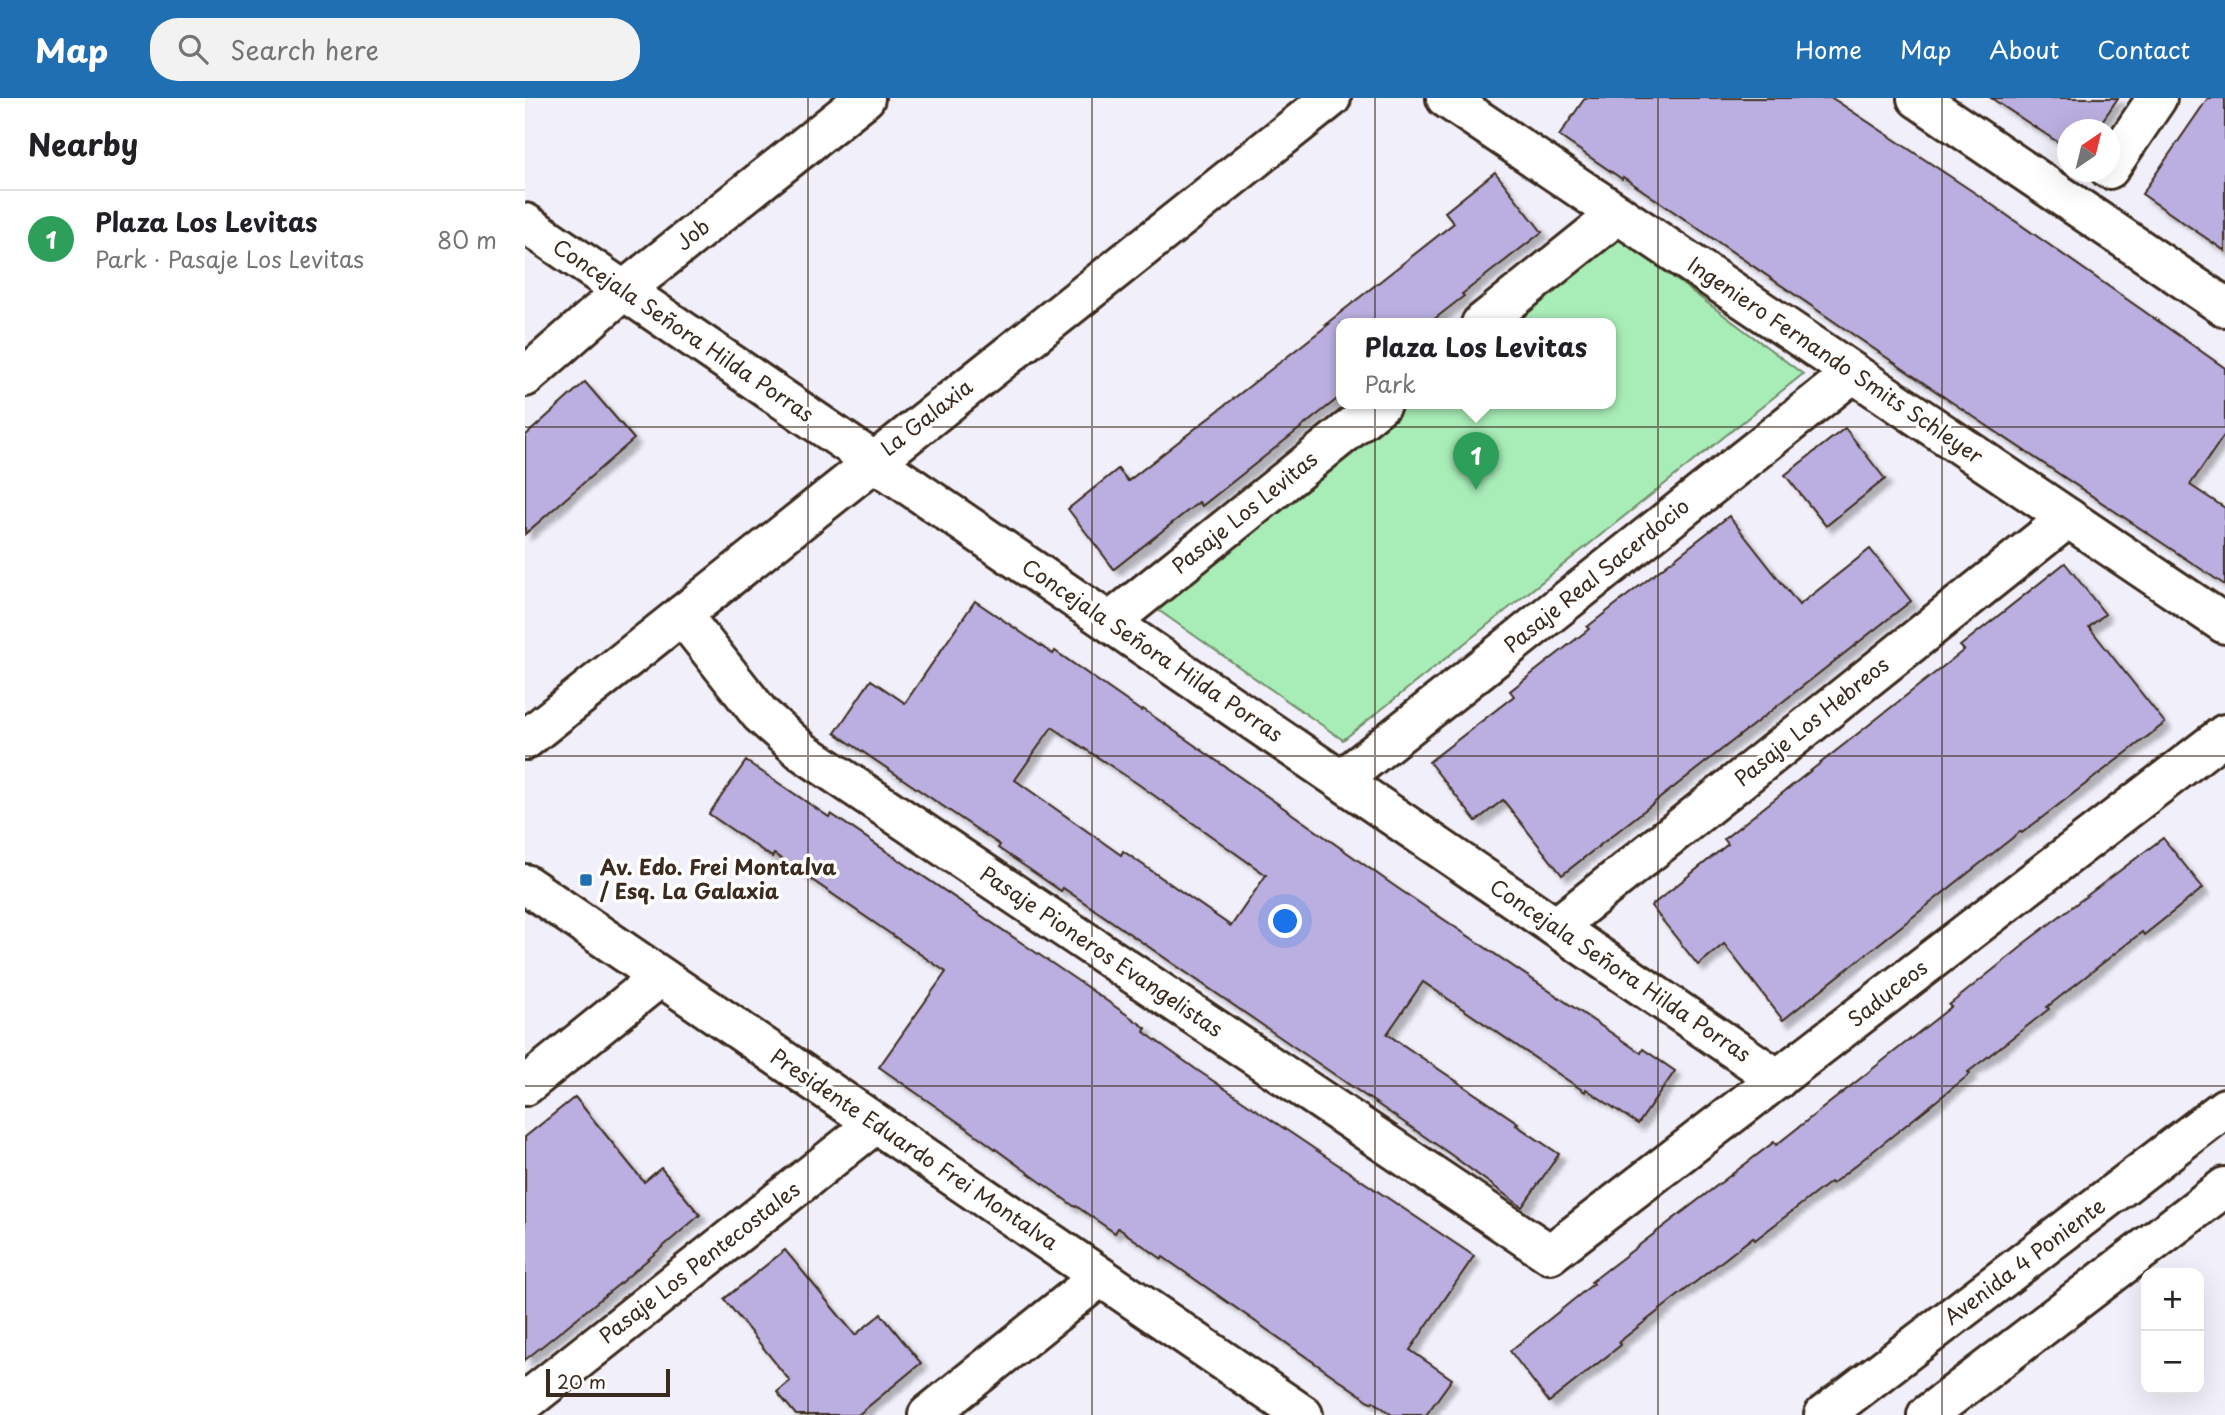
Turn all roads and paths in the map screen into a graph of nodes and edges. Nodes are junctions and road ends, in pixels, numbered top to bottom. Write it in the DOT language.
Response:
graph roads {
  1 [pos="865,98"];
  2 [pos="1331,98"];
  3 [pos="1446,98"];
  4 [pos="1917,98"];
  5 [pos="2157,98"];
  6 [pos="2120,154"];
  7 [pos="2101,182"];
  8 [pos="2082,210"];
  9 [pos="1618,214"];
  10 [pos="525,223"];
  11 [pos="623,290"];
  12 [pos="2225,307"];
  13 [pos="1488,318"];
  14 [pos="1853,373"];
  15 [pos="525,376"];
  16 [pos="1375,409"];
  17 [pos="874,461"];
  18 [pos="2068,518"];
  19 [pos="683,615"];
  20 [pos="1110,622"];
  21 [pos="2225,624"];
  22 [pos="2225,734"];
  23 [pos="525,740"];
  24 [pos="1341,780"];
  25 [pos="525,884"];
  26 [pos="1556,927"];
  27 [pos="660,977"];
  28 [pos="1778,1079"];
  29 [pos="525,1086"];
  30 [pos="2225,1108"];
  31 [pos="875,1124"];
  32 [pos="2225,1187"];
  33 [pos="1550,1254"];
  34 [pos="1100,1277"];
  35 [pos="525,1402"];
  36 [pos="928,1415"];
  37 [pos="1303,1415"];
  38 [pos="1824,1415"];
  39 [pos="1927,1415"];
  1 -- 11 [label="street, Job"];
  2 -- 17 [label="street, La Galaxia"];
  3 -- 9 [label="street, Ingeniero Fernando Smits Schleyer"];
  4 -- 8 [label="street"];
  5 -- 6 [label="street"];
  7 -- 8 [label="street"];
  8 -- 12 [label="street"];
  9 -- 13 [label="street"];
  9 -- 14 [label="street, Ingeniero Fernando Smits Schleyer"];
  10 -- 11 [label="street, Concejala Señora Hilda Porras"];
  11 -- 15 [label="street, Job"];
  11 -- 17 [label="street, Concejala Señora Hilda Porras"];
  14 -- 18 [label="street, Ingeniero Fernando Smits Schleyer"];
  14 -- 24 [label="street, Pasaje Real Sacerdocio"];
  16 -- 20 [label="street, Pasaje Los Levitas"];
  17 -- 19 [label="street, La Galaxia"];
  17 -- 20 [label="street, Concejala Señora Hilda Porras"];
  18 -- 21 [label="street, Ingeniero Fernando Smits Schleyer"];
  18 -- 26 [label="street, Pasaje Los Hebreos"];
  19 -- 23 [label="street, La Galaxia"];
  19 -- 33 [label="street, Pasaje Pioneros Evangelistas"];
  20 -- 24 [label="street, Concejala Señora Hilda Porras"];
  22 -- 28 [label="street, Saduceos"];
  24 -- 26 [label="street, Concejala Señora Hilda Porras"];
  25 -- 27 [label="street, Presidente Eduardo Frei Montalva"];
  26 -- 28 [label="street, Concejala Señora Hilda Porras"];
  27 -- 29 [label="street"];
  27 -- 31 [label="street, Presidente Eduardo Frei Montalva"];
  28 -- 33 [label="street, Saduceos"];
  30 -- 38 [label="street, Avenida 4 Poniente"];
  31 -- 34 [label="street, Presidente Eduardo Frei Montalva"];
  31 -- 35 [label="street, Pasaje Los Pentecostales"];
  32 -- 39 [label="street"];
  34 -- 36 [label="street"];
  34 -- 37 [label="street, Presidente Eduardo Frei Montalva"];
}
